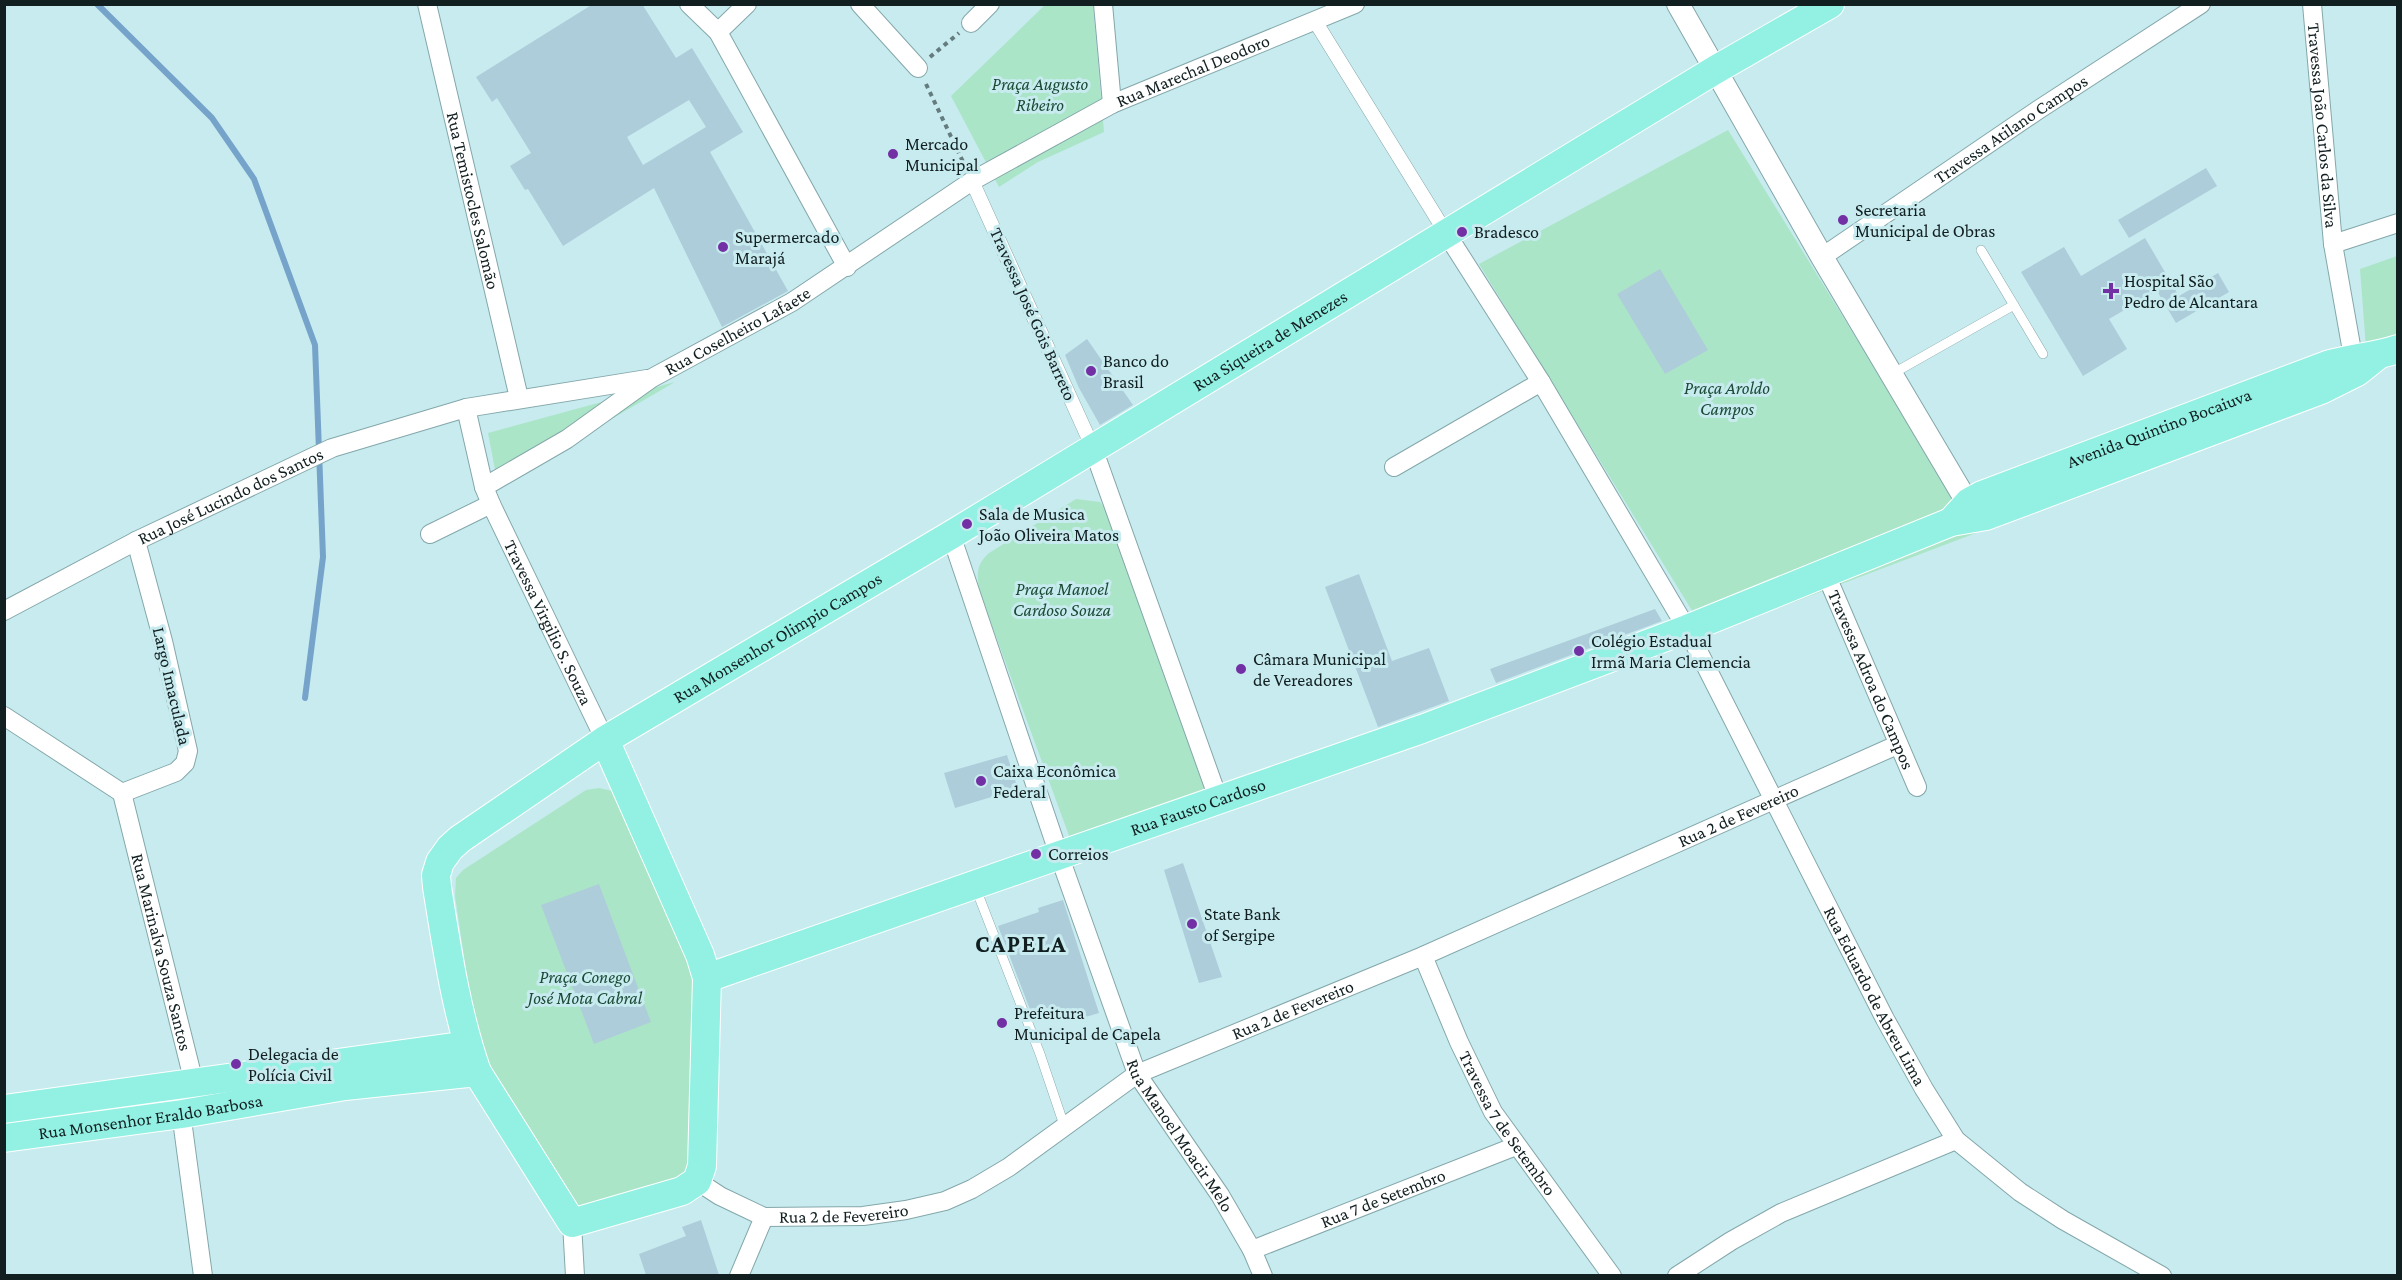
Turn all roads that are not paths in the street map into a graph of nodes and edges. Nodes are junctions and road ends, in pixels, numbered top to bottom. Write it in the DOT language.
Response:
graph roads {
  1 [pos="427,4"];
  2 [pos="689,4"];
  3 [pos="747,4"];
  4 [pos="860,4"];
  5 [pos="990,4"];
  6 [pos="1103,4"];
  7 [pos="1354,4"];
  8 [pos="1678,4"];
  9 [pos="1830,4"];
  10 [pos="2201,4"];
  11 [pos="2312,4"];
  12 [pos="1315,21"];
  13 [pos="971,23"];
  14 [pos="718,32"];
  15 [pos="918,68"];
  16 [pos="1715,70"];
  17 [pos="1112,105"];
  18 [pos="972,181"];
  19 [pos="2397,226"];
  20 [pos="1446,233"];
  21 [pos="2333,244"];
  22 [pos="1981,250"];
  23 [pos="1822,257"];
  24 [pos="847,267"];
  25 [pos="2014,305"];
  26 [pos="2043,354"];
  27 [pos="2371,359"];
  28 [pos="1892,374"];
  29 [pos="652,378"];
  30 [pos="1541,382"];
  31 [pos="519,399"];
  32 [pos="466,408"];
  33 [pos="1093,448"];
  34 [pos="1394,467"];
  35 [pos="487,495"];
  36 [pos="1966,514"];
  37 [pos="430,534"];
  38 [pos="951,535"];
  39 [pos="136,541"];
  40 [pos="1826,572"];
  41 [pos="4,611"];
  42 [pos="1687,629"];
  43 [pos="4,716"];
  44 [pos="605,740"];
  45 [pos="1897,745"];
  46 [pos="1917,787"];
  47 [pos="123,793"];
  48 [pos="1773,800"];
  49 [pos="1219,801"];
  50 [pos="1059,855"];
  51 [pos="974,885"];
  52 [pos="1424,956"];
  53 [pos="707,978"];
  54 [pos="468,1045"];
  55 [pos="477,1072"];
  56 [pos="1137,1074"];
  57 [pos="185,1084"];
  58 [pos="4,1109"];
  59 [pos="191,1112"];
  60 [pos="1065,1128"];
  61 [pos="4,1138"];
  62 [pos="1956,1140"];
  63 [pos="1516,1146"];
  64 [pos="698,1181"];
  65 [pos="764,1216"];
  66 [pos="572,1223"];
  67 [pos="1251,1250"];
  68 [pos="203,1275"];
  69 [pos="575,1275"];
  70 [pos="740,1275"];
  71 [pos="1263,1275"];
  72 [pos="1612,1275"];
  73 [pos="1677,1275"];
  74 [pos="2162,1275"];
  1 -- 31 [label="street, Rua Temistocles Salomão"];
  2 -- 14 [label="street"];
  3 -- 14 [label="street"];
  4 -- 15 [label="street"];
  5 -- 13 [label="street"];
  6 -- 17 [label="street"];
  7 -- 12 [label="street, Rua Marechal Deodoro"];
  8 -- 16 [label="street"];
  9 -- 16 [label="main road"];
  10 -- 23 [label="street, Travessa Atilano Campos"];
  11 -- 21 [label="street, Travessa João Carlos da Silva"];
  12 -- 17 [label="street, Rua Marechal Deodoro"];
  12 -- 20 [label="street"];
  14 -- 24 [label="street"];
  16 -- 20 [label="main road"];
  16 -- 23 [label="street"];
  17 -- 18 [label="street, Rua Marechal Deodoro"];
  18 -- 24 [label="street, Rua Coselheiro Lafaete"];
  18 -- 33 [label="street, Travessa José Gois Barreto"];
  19 -- 21 [label="street"];
  20 -- 30 [label="street"];
  20 -- 33 [label="main road, Rua Siqueira de Menezes"];
  21 -- 27 [label="street, Travessa João Carlos da Silva"];
  22 -- 25 [label="lane"];
  23 -- 28 [label="street"];
  24 -- 29 [label="street, Rua Coselheiro Lafaete"];
  25 -- 26 [label="lane"];
  25 -- 28 [label="lane"];
  27 -- 36 [label="main road, Avenida Quintino Bocaiuva"];
  28 -- 36 [label="street"];
  29 -- 31 [label="street, Rua José Lucindo dos Santos"];
  29 -- 35 [label="street"];
  30 -- 34 [label="street"];
  30 -- 42 [label="street"];
  31 -- 32 [label="street, Rua José Lucindo dos Santos"];
  32 -- 35 [label="street, Travessa Virgilio S. Souza"];
  32 -- 39 [label="street, Rua José Lucindo dos Santos"];
  33 -- 38 [label="main road"];
  33 -- 49 [label="street"];
  35 -- 37 [label="street"];
  35 -- 44 [label="street, Travessa Virgilio S. Souza"];
  36 -- 40 [label="main road"];
  38 -- 44 [label="main road, Rua Monsenhor Olimpio Campos"];
  38 -- 50 [label="street"];
  39 -- 41 [label="street, Rua José Lucindo dos Santos"];
  39 -- 47 [label="street, Largo Imaculada"];
  40 -- 42 [label="main road"];
  40 -- 45 [label="street, Travessa Adroa do Campos"];
  42 -- 48 [label="street, Rua Eduardo de Abreu Lima"];
  42 -- 49 [label="main road, Rua Fausto Cardoso"];
  43 -- 47 [label="street"];
  44 -- 53 [label="main road"];
  44 -- 54 [label="main road"];
  45 -- 46 [label="street, Travessa Adroa do Campos"];
  45 -- 48 [label="street, Rua 2 de Fevereiro"];
  47 -- 57 [label="street, Rua Marinalva Souza Santos"];
  48 -- 52 [label="street, Rua 2 de Fevereiro"];
  48 -- 62 [label="street, Rua Eduardo de Abreu Lima"];
  49 -- 50 [label="main road, Rua Fausto Cardoso"];
  50 -- 51 [label="main road, Rua Fausto Cardoso"];
  50 -- 56 [label="street, Rua Manoel Moacir Melo"];
  51 -- 53 [label="main road, Rua Fausto Cardoso"];
  51 -- 60 [label="lane"];
  52 -- 56 [label="street, Rua 2 de Fevereiro"];
  52 -- 63 [label="street, Travessa 7 de Setembro"];
  53 -- 64 [label="main road"];
  54 -- 55 [label="main road"];
  54 -- 57 [label="main road, Rua Monsenhor Eraldo Barbosa"];
  55 -- 59 [label="main road, Rua Monsenhor Eraldo Barbosa"];
  55 -- 66 [label="main road"];
  56 -- 60 [label="street, Rua 2 de Fevereiro"];
  56 -- 67 [label="street, Rua Manoel Moacir Melo"];
  57 -- 58 [label="main road, Rua Monsenhor Eraldo Barbosa"];
  57 -- 59 [label="street, Rua Marinalva Souza Santos"];
  59 -- 61 [label="main road, Rua Monsenhor Eraldo Barbosa"];
  59 -- 68 [label="street, Rua Marinalva Souza Santos"];
  60 -- 65 [label="street, Rua 2 de Fevereiro"];
  62 -- 73 [label="street"];
  62 -- 74 [label="street, Rua Eduardo de Abreu Lima"];
  63 -- 67 [label="street, Rua 7 de Setembro"];
  63 -- 72 [label="street, Travessa 7 de Setembro"];
  64 -- 65 [label="street, Rua 2 de Fevereiro"];
  64 -- 66 [label="main road"];
  65 -- 70 [label="street"];
  66 -- 69 [label="street"];
  67 -- 71 [label="street, Rua Manoel Moacir Melo"];
}
